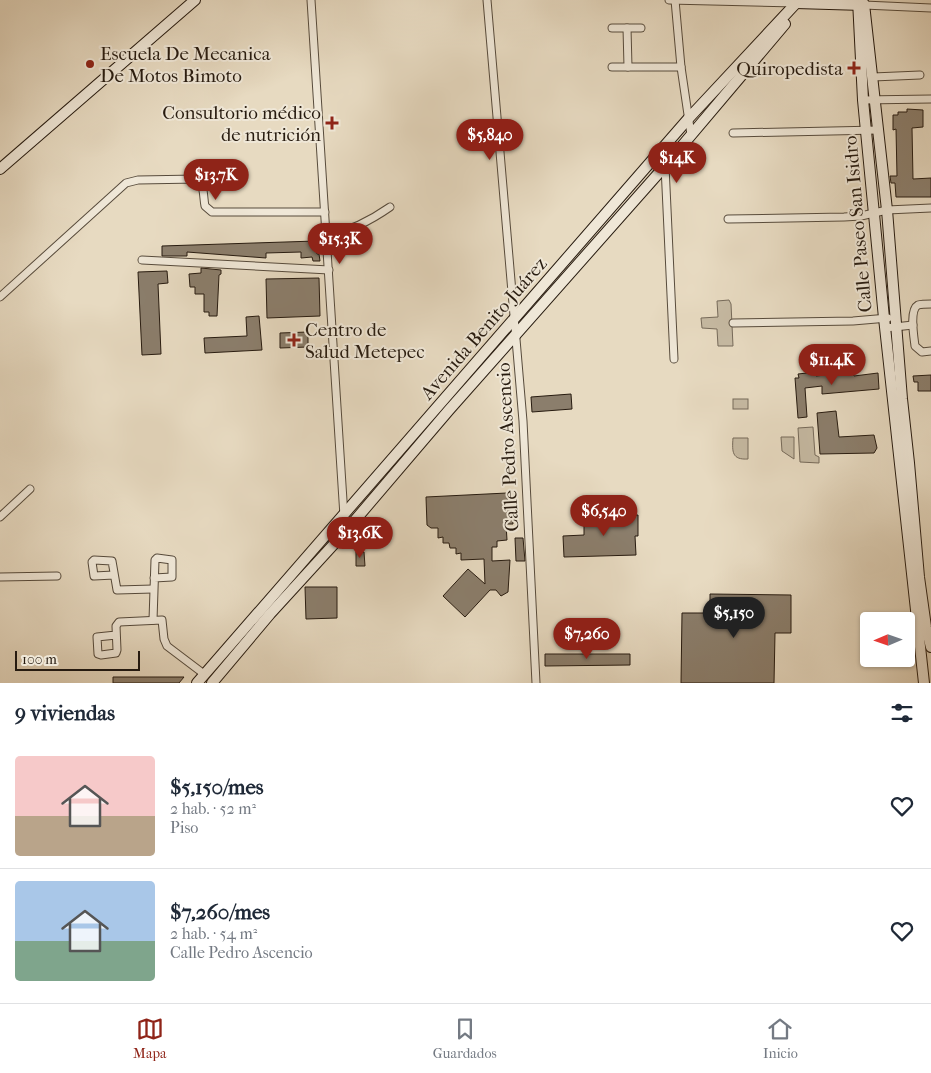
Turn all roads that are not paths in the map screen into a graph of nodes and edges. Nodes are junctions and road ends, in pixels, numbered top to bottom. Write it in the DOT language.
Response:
graph roads {
  1 [pos="195,0"];
  2 [pos="311,0"];
  3 [pos="487,0"];
  4 [pos="669,0"];
  5 [pos="675,0"];
  6 [pos="800,3"];
  7 [pos="861,3"];
  8 [pos="931,8"];
  9 [pos="612,28"];
  10 [pos="627,28"];
  11 [pos="641,28"];
  12 [pos="612,67"];
  13 [pos="628,67"];
  14 [pos="681,67"];
  15 [pos="920,75"];
  16 [pos="873,77"];
  17 [pos="931,99"];
  18 [pos="863,100"];
  19 [pos="876,100"];
  20 [pos="688,119"];
  21 [pos="866,130"];
  22 [pos="878,130"];
  23 [pos="733,133"];
  24 [pos="691,135"];
  25 [pos="665,166"];
  26 [pos="0,169"];
  27 [pos="390,207"];
  28 [pos="931,208"];
  29 [pos="887,210"];
  30 [pos="325,212"];
  31 [pos="874,213"];
  32 [pos="728,219"];
  33 [pos="327,236"];
  34 [pos="142,260"];
  35 [pos="891,263"];
  36 [pos="879,264"];
  37 [pos="329,270"];
  38 [pos="0,297"];
  39 [pos="931,304"];
  40 [pos="514,319"];
  41 [pos="733,323"];
  42 [pos="890,323"];
  43 [pos="913,325"];
  44 [pos="516,334"];
  45 [pos="931,352"];
  46 [pos="674,359"];
  47 [pos="30,489"];
  48 [pos="344,513"];
  49 [pos="0,517"];
  50 [pos="346,532"];
  51 [pos="114,575"];
  52 [pos="57,576"];
  53 [pos="0,577"];
  54 [pos="154,578"];
  55 [pos="153,590"];
  56 [pos="153,620"];
  57 [pos="116,635"];
  58 [pos="931,647"];
  59 [pos="204,674"];
  60 [pos="197,683"];
  61 [pos="212,683"];
  62 [pos="536,683"];
  63 [pos="924,683"];
  1 -- 26 [label="main road"];
  2 -- 30 [label="street"];
  3 -- 40 [label="street, Calle Pedro Ascencio"];
  4 -- 5 [label="street"];
  5 -- 6 [label="street"];
  5 -- 14 [label="street"];
  6 -- 7 [label="main road"];
  6 -- 20 [label="main road, Avenida Benito Juárez"];
  6 -- 24 [label="main road, Avenida Benito Juárez"];
  7 -- 8 [label="street"];
  7 -- 16 [label="main road, Calle Paseo San Isidro"];
  7 -- 18 [label="main road, Calle Paseo San Isidro"];
  9 -- 10 [label="street"];
  10 -- 11 [label="street"];
  10 -- 13 [label="street"];
  12 -- 13 [label="street"];
  13 -- 14 [label="street"];
  14 -- 20 [label="street"];
  15 -- 16 [label="street"];
  16 -- 19 [label="main road, Calle Paseo San Isidro"];
  17 -- 19 [label="street"];
  18 -- 19 [label="street"];
  18 -- 21 [label="main road, Calle Paseo San Isidro"];
  19 -- 22 [label="main road, Calle Paseo San Isidro"];
  20 -- 24 [label="street"];
  20 -- 40 [label="main road, Avenida Benito Juárez"];
  21 -- 22 [label="street"];
  21 -- 23 [label="street"];
  21 -- 31 [label="main road, Calle Paseo San Isidro"];
  22 -- 29 [label="main road, Calle Paseo San Isidro"];
  24 -- 25 [label="main road, Avenida Benito Juárez"];
  25 -- 44 [label="main road, Avenida Benito Juárez"];
  25 -- 46 [label="street"];
  27 -- 33 [label="street"];
  28 -- 29 [label="street"];
  29 -- 31 [label="street"];
  29 -- 35 [label="main road, Calle Paseo San Isidro"];
  30 -- 33 [label="street"];
  30 -- 38 [label="street"];
  31 -- 32 [label="street"];
  31 -- 36 [label="main road, Calle Paseo San Isidro"];
  33 -- 37 [label="street"];
  34 -- 37 [label="street"];
  35 -- 36 [label="main road"];
  35 -- 42 [label="main road, Calle Paseo San Isidro"];
  36 -- 42 [label="main road, Calle Paseo San Isidro"];
  37 -- 48 [label="street"];
  39 -- 43 [label="street"];
  40 -- 44 [label="street, Calle Pedro Ascencio"];
  40 -- 48 [label="main road, Avenida Benito Juárez"];
  41 -- 42 [label="street"];
  42 -- 43 [label="street"];
  42 -- 58 [label="main road, Calle Paseo San Isidro"];
  42 -- 63 [label="main road, Calle Paseo San Isidro"];
  43 -- 45 [label="street"];
  44 -- 50 [label="main road, Avenida Benito Juárez"];
  44 -- 62 [label="street, Calle Pedro Ascencio"];
  47 -- 49 [label="street"];
  48 -- 50 [label="street"];
  48 -- 59 [label="main road, Avenida Benito Juárez"];
  50 -- 61 [label="main road, Avenida Benito Juárez"];
  51 -- 55 [label="street"];
  52 -- 53 [label="street"];
  54 -- 55 [label="street"];
  55 -- 56 [label="street"];
  56 -- 57 [label="street"];
  56 -- 59 [label="street"];
  59 -- 60 [label="main road, Avenida Benito Juárez"];
}
